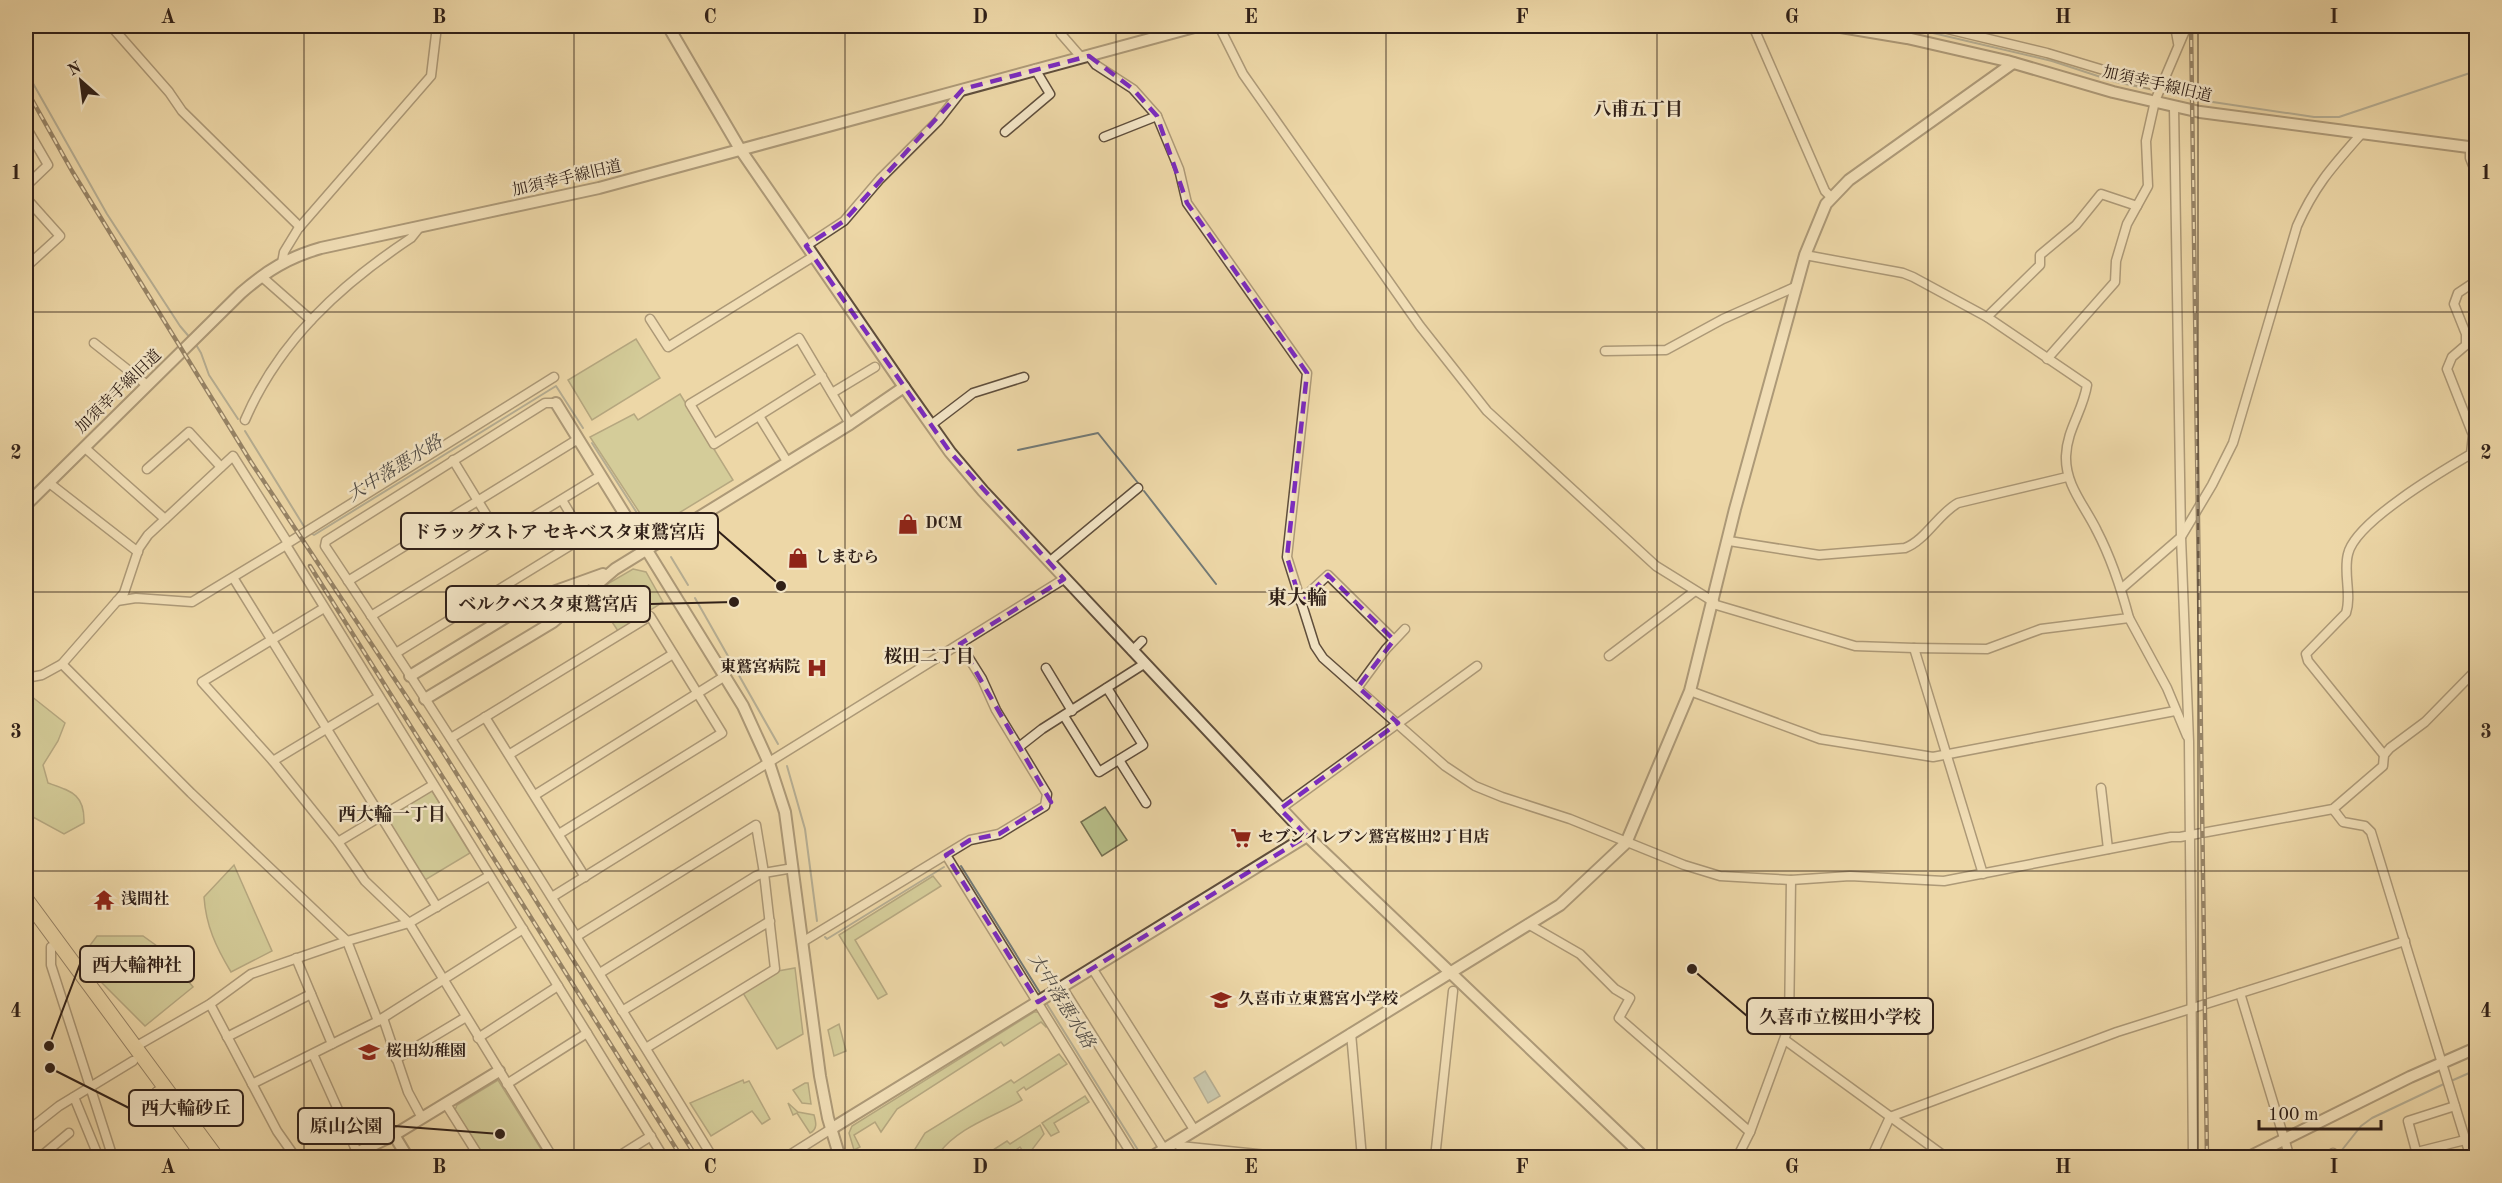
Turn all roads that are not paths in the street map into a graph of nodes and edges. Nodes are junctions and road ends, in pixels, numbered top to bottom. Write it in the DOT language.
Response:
graph roads {
  1 [pos="111,26"];
  2 [pos="437,26"];
  3 [pos="668,26"];
  4 [pos="1058,26"];
  5 [pos="1198,26"];
  6 [pos="1219,26"];
  7 [pos="1753,26"];
  8 [pos="1835,26"];
  9 [pos="1935,26"];
  10 [pos="2175,26"];
  11 [pos="2187,26"];
  12 [pos="1179,28"];
  13 [pos="1863,28"];
  14 [pos="2178,44"];
  15 [pos="1085,56"];
  16 [pos="2013,63"];
  17 [pos="1035,69"];
  18 [pos="2160,87"];
  19 [pos="963,89"];
  20 [pos="2155,101"];
  21 [pos="2174,107"];
  22 [pos="1157,116"];
  23 [pos="26,127"];
  24 [pos="1005,132"];
  25 [pos="2362,133"];
  26 [pos="1104,137"];
  27 [pos="2473,147"];
  28 [pos="740,149"];
  29 [pos="2476,173"];
  30 [pos="26,186"];
  31 [pos="1831,197"];
  32 [pos="26,198"];
  33 [pos="2136,206"];
  34 [pos="300,226"];
  35 [pos="419,228"];
  36 [pos="806,246"];
  37 [pos="1805,255"];
  38 [pos="814,256"];
  39 [pos="282,262"];
  40 [pos="26,267"];
  41 [pos="261,276"];
  42 [pos="2476,281"];
  43 [pos="1795,286"];
  44 [pos="1987,317"];
  45 [pos="650,319"];
  46 [pos="311,320"];
  47 [pos="93,343"];
  48 [pos="1605,351"];
  49 [pos="2047,359"];
  50 [pos="875,367"];
  51 [pos="822,376"];
  52 [pos="554,377"];
  53 [pos="1024,377"];
  54 [pos="147,386"];
  55 [pos="904,387"];
  56 [pos="832,393"];
  57 [pos="556,404"];
  58 [pos="759,416"];
  59 [pos="244,420"];
  60 [pos="850,424"];
  61 [pos="931,425"];
  62 [pos="578,439"];
  63 [pos="84,447"];
  64 [pos="453,460"];
  65 [pos="788,463"];
  66 [pos="221,467"];
  67 [pos="147,469"];
  68 [pos="600,476"];
  69 [pos="2067,477"];
  70 [pos="48,482"];
  71 [pos="1138,488"];
  72 [pos="562,500"];
  73 [pos="477,501"];
  74 [pos="26,505"];
  75 [pos="165,519"];
  76 [pos="500,537"];
  77 [pos="2181,537"];
  78 [pos="1729,541"];
  79 [pos="287,544"];
  80 [pos="646,549"];
  81 [pos="138,552"];
  82 [pos="1049,562"];
  83 [pos="615,569"];
  84 [pos="234,579"];
  85 [pos="1064,579"];
  86 [pos="348,581"];
  87 [pos="2121,589"];
  88 [pos="1695,591"];
  89 [pos="117,601"];
  90 [pos="1300,601"];
  91 [pos="1714,603"];
  92 [pos="324,608"];
  93 [pos="371,616"];
  94 [pos="2129,618"];
  95 [pos="1405,628"];
  96 [pos="271,639"];
  97 [pos="1394,640"];
  98 [pos="1142,641"];
  99 [pos="960,644"];
  100 [pos="1914,648"];
  101 [pos="1132,651"];
  102 [pos="396,653"];
  103 [pos="673,654"];
  104 [pos="1609,656"];
  105 [pos="62,664"];
  106 [pos="1144,664"];
  107 [pos="1477,666"];
  108 [pos="1046,668"];
  109 [pos="2476,670"];
  110 [pos="410,676"];
  111 [pos="725,676"];
  112 [pos="26,678"];
  113 [pos="1358,687"];
  114 [pos="1107,688"];
  115 [pos="1690,691"];
  116 [pos="697,694"];
  117 [pos="379,697"];
  118 [pos="425,699"];
  119 [pos="2175,711"];
  120 [pos="1068,713"];
  121 [pos="486,717"];
  122 [pos="1398,723"];
  123 [pos="327,729"];
  124 [pos="451,738"];
  125 [pos="2189,742"];
  126 [pos="1019,747"];
  127 [pos="510,754"];
  128 [pos="1947,754"];
  129 [pos="2384,755"];
  130 [pos="1119,760"];
  131 [pos="273,761"];
  132 [pos="769,763"];
  133 [pos="433,785"];
  134 [pos="2101,788"];
  135 [pos="535,795"];
  136 [pos="1146,803"];
  137 [pos="2333,808"];
  138 [pos="1280,809"];
  139 [pos="381,816"];
  140 [pos="559,834"];
  141 [pos="2189,835"];
  142 [pos="1307,836"];
  143 [pos="338,842"];
  144 [pos="1626,843"];
  145 [pos="2108,849"];
  146 [pos="946,855"];
  147 [pos="793,868"];
  148 [pos="764,873"];
  149 [pos="1983,874"];
  150 [pos="489,876"];
  151 [pos="585,877"];
  152 [pos="1791,880"];
  153 [pos="552,897"];
  154 [pos="26,899"];
  155 [pos="437,907"];
  156 [pos="26,913"];
  157 [pos="770,921"];
  158 [pos="409,923"];
  159 [pos="1528,924"];
  160 [pos="523,930"];
  161 [pos="577,936"];
  162 [pos="347,940"];
  163 [pos="804,941"];
  164 [pos="2405,941"];
  165 [pos="51,947"];
  166 [pos="296,957"];
  167 [pos="1092,968"];
  168 [pos="1450,973"];
  169 [pos="600,974"];
  170 [pos="443,980"];
  171 [pos="558,986"];
  172 [pos="1062,987"];
  173 [pos="1453,991"];
  174 [pos="2240,993"];
  175 [pos="311,994"];
  176 [pos="1042,1000"];
  177 [pos="210,1004"];
  178 [pos="2193,1007"];
  179 [pos="622,1011"];
  180 [pos="466,1017"];
  181 [pos="381,1020"];
  182 [pos="1352,1033"];
  183 [pos="587,1034"];
  184 [pos="227,1037"];
  185 [pos="478,1038"];
  186 [pos="1785,1040"];
  187 [pos="332,1044"];
  188 [pos="646,1048"];
  189 [pos="2476,1048"];
  190 [pos="134,1054"];
  191 [pos="313,1054"];
  192 [pos="396,1059"];
  193 [pos="2444,1067"];
  194 [pos="499,1071"];
  195 [pos="252,1084"];
  196 [pos="507,1084"];
  197 [pos="91,1086"];
  198 [pos="74,1097"];
  199 [pos="446,1104"];
  200 [pos="2455,1106"];
  201 [pos="1890,1117"];
  202 [pos="422,1118"];
  203 [pos="831,1129"];
  204 [pos="1195,1131"];
  205 [pos="26,1132"];
  206 [pos="1750,1132"];
  207 [pos="69,1133"];
  208 [pos="394,1135"];
  209 [pos="651,1136"];
  210 [pos="2285,1139"];
  211 [pos="2465,1140"];
  212 [pos="1175,1143"];
  213 [pos="1164,1149"];
  214 [pos="357,1152"];
  215 [pos="2417,1155"];
  216 [pos="205,1157"];
  217 [pos="39,1158"];
  218 [pos="99,1158"];
  219 [pos="113,1158"];
  220 [pos="296,1158"];
  221 [pos="346,1158"];
  222 [pos="408,1158"];
  223 [pos="480,1158"];
  224 [pos="554,1158"];
  225 [pos="616,1158"];
  226 [pos="664,1158"];
  227 [pos="713,1158"];
  228 [pos="785,1158"];
  229 [pos="840,1158"];
  230 [pos="1134,1158"];
  231 [pos="1150,1158"];
  232 [pos="1295,1158"];
  233 [pos="1362,1158"];
  234 [pos="1435,1158"];
  235 [pos="1645,1158"];
  236 [pos="1737,1158"];
  237 [pos="1870,1158"];
  238 [pos="1947,1158"];
  239 [pos="2193,1158"];
  240 [pos="2247,1158"];
  241 [pos="2290,1158"];
  242 [pos="2471,1158"];
  1 -- 34 [label="street"];
  2 -- 34 [label="street"];
  3 -- 28 [label="street"];
  4 -- 15 [label="street"];
  5 -- 12 [label="street, 加須幸手線旧道"];
  6 -- 88 [label="street"];
  7 -- 31 [label="street"];
  8 -- 13 [label="street, 加須幸手線旧道"];
  9 -- 18 [label="street"];
  10 -- 14 [label="street"];
  11 -- 14 [label="street"];
  12 -- 15 [label="street, 加須幸手線旧道"];
  13 -- 16 [label="street, 加須幸手線旧道"];
  14 -- 18 [label="street"];
  15 -- 17 [label="street, 加須幸手線旧道"];
  15 -- 22 [label="street"];
  16 -- 20 [label="street, 加須幸手線旧道"];
  16 -- 31 [label="street"];
  17 -- 19 [label="street, 加須幸手線旧道"];
  17 -- 24 [label="street"];
  18 -- 20 [label="street"];
  19 -- 28 [label="street, 加須幸手線旧道"];
  19 -- 36 [label="street"];
  20 -- 21 [label="street, 加須幸手線旧道"];
  20 -- 33 [label="street"];
  21 -- 25 [label="street, 加須幸手線旧道"];
  21 -- 77 [label="street"];
  22 -- 26 [label="street"];
  22 -- 90 [label="street"];
  23 -- 30 [label="street"];
  25 -- 27 [label="street, 加須幸手線旧道"];
  25 -- 77 [label="street"];
  27 -- 29 [label="street"];
  28 -- 35 [label="street, 加須幸手線旧道"];
  28 -- 36 [label="street"];
  31 -- 37 [label="street"];
  32 -- 40 [label="street"];
  33 -- 44 [label="street"];
  33 -- 49 [label="street"];
  34 -- 39 [label="street"];
  35 -- 39 [label="street, 加須幸手線旧道"];
  35 -- 46 [label="street"];
  36 -- 38 [label="street"];
  37 -- 43 [label="street"];
  37 -- 44 [label="street"];
  38 -- 45 [label="street"];
  38 -- 55 [label="street"];
  39 -- 41 [label="street, 加須幸手線旧道"];
  41 -- 46 [label="street"];
  41 -- 54 [label="street, 加須幸手線旧道"];
  42 -- 129 [label="street"];
  43 -- 48 [label="street"];
  43 -- 78 [label="street"];
  44 -- 49 [label="street"];
  46 -- 59 [label="street"];
  47 -- 54 [label="street"];
  49 -- 69 [label="street"];
  50 -- 56 [label="street"];
  51 -- 56 [label="street"];
  51 -- 58 [label="street"];
  51 -- 58 [label="street"];
  52 -- 79 [label="street"];
  53 -- 61 [label="street"];
  54 -- 63 [label="street, 加須幸手線旧道"];
  55 -- 60 [label="street"];
  55 -- 61 [label="street"];
  56 -- 60 [label="street"];
  57 -- 62 [label="street"];
  57 -- 64 [label="street"];
  58 -- 65 [label="street"];
  60 -- 65 [label="street"];
  61 -- 82 [label="street"];
  62 -- 68 [label="street"];
  62 -- 73 [label="street"];
  63 -- 70 [label="street, 加須幸手線旧道"];
  63 -- 75 [label="street"];
  64 -- 73 [label="street"];
  64 -- 86 [label="street"];
  65 -- 80 [label="street"];
  66 -- 67 [label="street"];
  66 -- 75 [label="street"];
  66 -- 79 [label="street"];
  68 -- 72 [label="street"];
  68 -- 80 [label="street"];
  69 -- 78 [label="street"];
  69 -- 87 [label="street"];
  70 -- 74 [label="street, 加須幸手線旧道"];
  70 -- 81 [label="street"];
  71 -- 82 [label="street"];
  72 -- 76 [label="street"];
  72 -- 102 [label="street"];
  73 -- 76 [label="street"];
  73 -- 86 [label="street"];
  75 -- 81 [label="street"];
  76 -- 93 [label="street"];
  77 -- 87 [label="street"];
  77 -- 125 [label="street"];
  78 -- 91 [label="street"];
  79 -- 84 [label="street"];
  79 -- 92 [label="street"];
  80 -- 83 [label="street"];
  80 -- 111 [label="street"];
  81 -- 89 [label="street"];
  82 -- 85 [label="street"];
  83 -- 110 [label="street"];
  83 -- 118 [label="street"];
  84 -- 89 [label="street"];
  84 -- 96 [label="street"];
  85 -- 99 [label="street"];
  85 -- 101 [label="street"];
  86 -- 93 [label="street"];
  87 -- 94 [label="street"];
  88 -- 91 [label="street"];
  88 -- 104 [label="street"];
  89 -- 105 [label="street"];
  90 -- 97 [label="street"];
  90 -- 113 [label="street"];
  91 -- 100 [label="street"];
  91 -- 115 [label="street"];
  92 -- 96 [label="street"];
  92 -- 117 [label="street"];
  93 -- 102 [label="street"];
  94 -- 100 [label="street"];
  94 -- 119 [label="street"];
  95 -- 97 [label="street"];
  96 -- 123 [label="street"];
  96 -- 131 [label="street"];
  97 -- 113 [label="street"];
  98 -- 101 [label="street"];
  99 -- 126 [label="street"];
  99 -- 132 [label="street"];
  100 -- 128 [label="street"];
  101 -- 106 [label="street"];
  102 -- 110 [label="street"];
  103 -- 116 [label="street"];
  103 -- 121 [label="street"];
  103 -- 127 [label="street"];
  105 -- 112 [label="street"];
  105 -- 162 [label="street"];
  106 -- 114 [label="street"];
  106 -- 138 [label="street"];
  107 -- 122 [label="street"];
  108 -- 120 [label="street"];
  109 -- 129 [label="street"];
  110 -- 118 [label="street"];
  111 -- 116 [label="street"];
  111 -- 132 [label="street"];
  113 -- 122 [label="street"];
  114 -- 120 [label="street"];
  114 -- 130 [label="street"];
  115 -- 128 [label="street"];
  115 -- 144 [label="street"];
  116 -- 135 [label="street"];
  116 -- 140 [label="street"];
  117 -- 123 [label="street"];
  117 -- 133 [label="street"];
  118 -- 124 [label="street"];
  119 -- 125 [label="street"];
  119 -- 128 [label="street"];
  120 -- 126 [label="street"];
  120 -- 130 [label="street"];
  121 -- 124 [label="street"];
  121 -- 127 [label="street"];
  122 -- 138 [label="street"];
  122 -- 144 [label="street"];
  123 -- 131 [label="street"];
  123 -- 139 [label="street"];
  124 -- 153 [label="street"];
  125 -- 141 [label="street"];
  126 -- 146 [label="street"];
  127 -- 135 [label="street"];
  128 -- 149 [label="street"];
  129 -- 137 [label="street"];
  130 -- 136 [label="street"];
  131 -- 143 [label="street"];
  132 -- 147 [label="street"];
  132 -- 151 [label="street"];
  133 -- 139 [label="street"];
  133 -- 150 [label="street"];
  134 -- 145 [label="street"];
  135 -- 140 [label="street"];
  137 -- 141 [label="street"];
  137 -- 164 [label="street"];
  138 -- 142 [label="street"];
  139 -- 143 [label="street"];
  139 -- 155 [label="street"];
  140 -- 151 [label="street"];
  141 -- 145 [label="street"];
  141 -- 178 [label="street"];
  142 -- 167 [label="street"];
  142 -- 168 [label="street"];
  143 -- 158 [label="street"];
  144 -- 152 [label="street"];
  144 -- 159 [label="street"];
  145 -- 149 [label="street"];
  146 -- 163 [label="street"];
  146 -- 176 [label="street"];
  147 -- 148 [label="street"];
  147 -- 163 [label="street"];
  148 -- 157 [label="street"];
  148 -- 161 [label="street"];
  148 -- 169 [label="street"];
  149 -- 152 [label="street"];
  150 -- 155 [label="street"];
  150 -- 160 [label="street"];
  151 -- 153 [label="street"];
  152 -- 186 [label="street"];
  153 -- 161 [label="street"];
  154 -- 190 [label="main road"];
  155 -- 158 [label="street"];
  156 -- 165 [label="main road"];
  157 -- 179 [label="street"];
  157 -- 188 [label="street"];
  158 -- 162 [label="street"];
  158 -- 170 [label="street"];
  159 -- 168 [label="street"];
  159 -- 206 [label="street"];
  160 -- 170 [label="street"];
  160 -- 171 [label="street"];
  161 -- 169 [label="street"];
  162 -- 166 [label="street"];
  162 -- 181 [label="street"];
  163 -- 203 [label="street"];
  164 -- 174 [label="street"];
  164 -- 193 [label="street"];
  165 -- 190 [label="main road"];
  165 -- 197 [label="street"];
  166 -- 175 [label="street"];
  166 -- 177 [label="street"];
  167 -- 172 [label="street"];
  167 -- 204 [label="street"];
  168 -- 182 [label="street"];
  168 -- 235 [label="street"];
  169 -- 179 [label="street"];
  170 -- 180 [label="street"];
  170 -- 181 [label="street"];
  171 -- 183 [label="street"];
  171 -- 185 [label="street"];
  172 -- 176 [label="street"];
  172 -- 213 [label="street"];
  173 -- 234 [label="street"];
  174 -- 178 [label="street"];
  174 -- 210 [label="street"];
  175 -- 184 [label="street"];
  175 -- 187 [label="street"];
  176 -- 203 [label="street"];
  176 -- 230 [label="street"];
  177 -- 184 [label="street"];
  177 -- 190 [label="street"];
  178 -- 201 [label="street"];
  178 -- 239 [label="street"];
  179 -- 188 [label="street"];
  180 -- 185 [label="street"];
  180 -- 192 [label="street"];
  181 -- 187 [label="street"];
  181 -- 192 [label="street"];
  182 -- 204 [label="street"];
  182 -- 233 [label="street"];
  183 -- 196 [label="street"];
  183 -- 209 [label="street"];
  184 -- 195 [label="street"];
  185 -- 194 [label="street"];
  186 -- 201 [label="street"];
  186 -- 206 [label="street"];
  187 -- 191 [label="street"];
  188 -- 227 [label="street"];
  189 -- 193 [label="street"];
  190 -- 197 [label="street"];
  190 -- 216 [label="main road"];
  191 -- 195 [label="street"];
  191 -- 214 [label="street"];
  192 -- 202 [label="street"];
  193 -- 200 [label="street"];
  193 -- 210 [label="street"];
  194 -- 196 [label="street"];
  194 -- 199 [label="street"];
  195 -- 220 [label="street"];
  196 -- 224 [label="street"];
  197 -- 198 [label="street"];
  197 -- 219 [label="street"];
  198 -- 205 [label="street"];
  198 -- 218 [label="street"];
  199 -- 202 [label="street"];
  199 -- 223 [label="street"];
  200 -- 211 [label="street"];
  200 -- 215 [label="street"];
  201 -- 237 [label="street"];
  201 -- 238 [label="street"];
  202 -- 208 [label="street"];
  203 -- 228 [label="street"];
  203 -- 229 [label="street"];
  204 -- 212 [label="street"];
  206 -- 236 [label="street"];
  207 -- 217 [label="street"];
  208 -- 214 [label="street"];
  208 -- 222 [label="street"];
  209 -- 225 [label="street"];
  209 -- 226 [label="street"];
  210 -- 240 [label="street"];
  210 -- 241 [label="street"];
  211 -- 215 [label="street"];
  211 -- 242 [label="street"];
  212 -- 213 [label="street"];
  212 -- 232 [label="street"];
  213 -- 231 [label="street"];
  214 -- 221 [label="street"];
}
